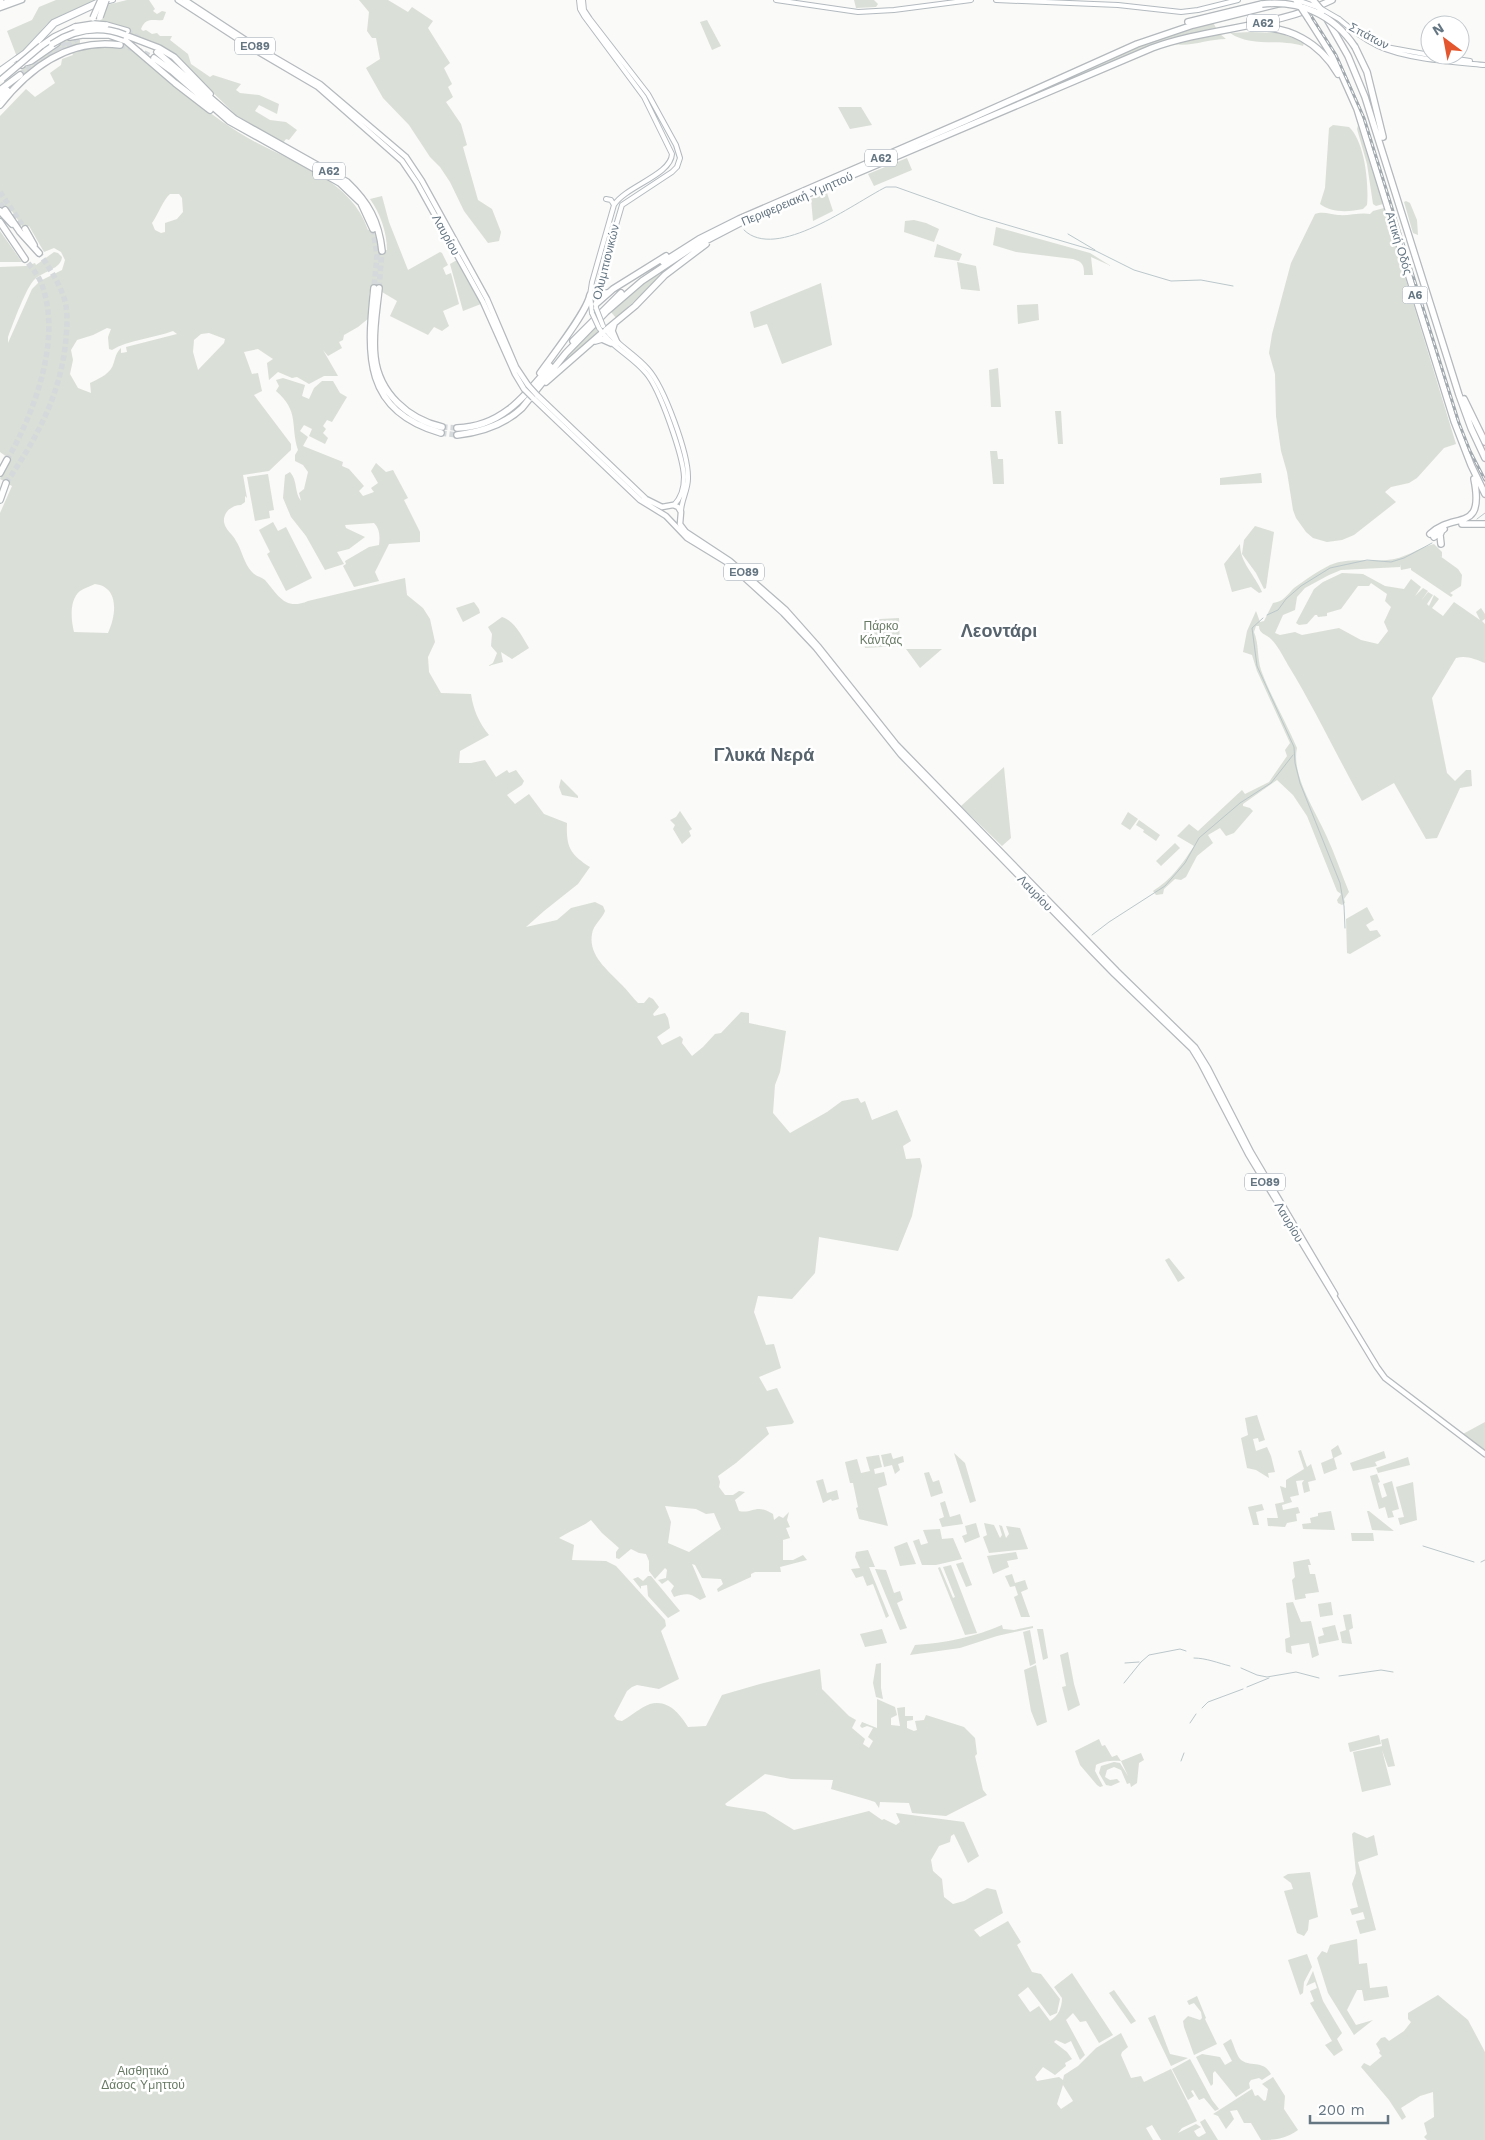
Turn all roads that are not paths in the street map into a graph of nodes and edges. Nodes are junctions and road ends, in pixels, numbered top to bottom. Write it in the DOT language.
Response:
graph roads {
  1 [pos="13,0"];
  2 [pos="22,0"];
  3 [pos="101,0"];
  4 [pos="106,0"];
  5 [pos="113,0"];
  6 [pos="178,0"];
  7 [pos="185,0"];
  8 [pos="581,0"];
  9 [pos="776,0"];
  10 [pos="971,0"];
  11 [pos="996,0"];
  12 [pos="1238,0"];
  13 [pos="1295,0"];
  14 [pos="1313,0"];
  15 [pos="1332,0"];
  16 [pos="0,4"];
  17 [pos="0,8"];
  18 [pos="96,17"];
  19 [pos="1339,19"];
  20 [pos="86,26"];
  21 [pos="93,26"];
  22 [pos="126,33"];
  23 [pos="1192,36"];
  24 [pos="1136,44"];
  25 [pos="120,45"];
  26 [pos="34,52"];
  27 [pos="1420,53"];
  28 [pos="21,60"];
  29 [pos="1470,62"];
  30 [pos="1485,64"];
  31 [pos="13,66"];
  32 [pos="20,74"];
  33 [pos="0,76"];
  34 [pos="0,90"];
  35 [pos="7,90"];
  36 [pos="0,97"];
  37 [pos="0,105"];
  38 [pos="241,123"];
  39 [pos="243,130"];
  40 [pos="1366,138"];
  41 [pos="1396,188"];
  42 [pos="638,193"];
  43 [pos="606,199"];
  44 [pos="631,204"];
  45 [pos="614,205"];
  46 [pos="2,211"];
  47 [pos="766,213"];
  48 [pos="0,222"];
  49 [pos="0,228"];
  50 [pos="373,229"];
  51 [pos="718,229"];
  52 [pos="382,250"];
  53 [pos="39,253"];
  54 [pos="377,288"];
  55 [pos="597,290"];
  56 [pos="607,293"];
  57 [pos="590,295"];
  58 [pos="594,308"];
  59 [pos="582,311"];
  60 [pos="614,324"];
  61 [pos="603,330"];
  62 [pos="593,342"];
  63 [pos="614,343"];
  64 [pos="1452,371"];
  65 [pos="526,389"];
  66 [pos="533,398"];
  67 [pos="442,430"];
  68 [pos="1485,442"];
  69 [pos="1464,447"];
  70 [pos="1485,458"];
  71 [pos="7,460"];
  72 [pos="1,470"];
  73 [pos="0,493"];
  74 [pos="1485,494"];
  75 [pos="0,500"];
  76 [pos="674,505"];
  77 [pos="668,507"];
  78 [pos="680,515"];
  79 [pos="666,516"];
  80 [pos="670,520"];
  81 [pos="1485,524"];
  82 [pos="1443,530"];
  83 [pos="1441,544"];
  84 [pos="1343,1311"];
  85 [pos="1485,1454"];
  1 -- 16 [label="main road"];
  2 -- 17 [label="main road"];
  3 -- 18 [label="highway, bridge"];
  3 -- 28 [label="main road"];
  4 -- 18 [label="highway, bridge"];
  5 -- 26 [label="main road"];
  6 -- 65 [label="main road, Λαυρίου / ΕΟ89"];
  7 -- 65 [label="main road, Λαυρίου / ΕΟ89"];
  8 -- 42 [label="main road, Ολυμπιονικών"];
  8 -- 45 [label="main road"];
  9 -- 10 [label="main road"];
  11 -- 12 [label="main road"];
  13 -- 19 [label="main road, Σπάτων, bridge"];
  13 -- 24 [label="highway, Περιφερειακή Υμηττού / Α62"];
  13 -- 40 [label="highway, Αττική Οδός / Α6, bridge"];
  14 -- 41 [label="highway, Αττική Οδός / Α6, bridge"];
  15 -- 23 [label="highway, Περιφερειακή Υμηττού / Α62"];
  18 -- 20 [label="highway"];
  18 -- 21 [label="highway"];
  19 -- 27 [label="main road, Σπάτων"];
  19 -- 30 [label="main road, Σπάτων"];
  22 -- 26 [label="highway, bridge"];
  22 -- 33 [label="highway, bridge"];
  22 -- 38 [label="highway"];
  23 -- 40 [label="highway"];
  23 -- 47 [label="highway, Περιφερειακή Υμηττού / Α62"];
  24 -- 41 [label="highway, bridge"];
  24 -- 51 [label="highway, Περιφερειακή Υμηττού / Α62"];
  25 -- 37 [label="highway"];
  26 -- 28 [label="highway"];
  28 -- 31 [label="highway"];
  28 -- 33 [label="main road"];
  28 -- 39 [label="highway"];
  29 -- 30 [label="main road, Σπάτων"];
  31 -- 33 [label="main road"];
  32 -- 34 [label="highway"];
  35 -- 36 [label="highway"];
  38 -- 39 [label="highway, Α62"];
  38 -- 52 [label="highway, Α62"];
  39 -- 50 [label="highway, Α62"];
  40 -- 69 [label="highway, Αττική Οδός / Α6"];
  41 -- 64 [label="highway, Αττική Οδός / Α6"];
  42 -- 44 [label="main road"];
  42 -- 55 [label="main road, Ολυμπιονικών"];
  43 -- 45 [label="main road"];
  45 -- 57 [label="main road, Ολυμπιονικών"];
  46 -- 53 [label="highway"];
  47 -- 60 [label="highway"];
  47 -- 66 [label="highway, Περιφερειακή Υμηττού / Α62"];
  48 -- 49 [label="highway"];
  51 -- 56 [label="highway"];
  51 -- 65 [label="highway, Περιφερειακή Υμηττού / Α62"];
  54 -- 67 [label="highway"];
  55 -- 56 [label="highway"];
  55 -- 58 [label="main road, Ολυμπιονικών"];
  56 -- 58 [label="highway"];
  57 -- 58 [label="main road, Ολυμπιονικών"];
  57 -- 59 [label="highway"];
  58 -- 59 [label="highway"];
  58 -- 61 [label="main road, Ολυμπιονικών, bridge"];
  59 -- 65 [label="highway"];
  60 -- 61 [label="highway"];
  60 -- 63 [label="highway"];
  61 -- 62 [label="highway"];
  61 -- 63 [label="main road, Ολυμπιονικών"];
  62 -- 63 [label="highway"];
  62 -- 66 [label="highway"];
  63 -- 76 [label="main road, Ολυμπιονικών"];
  63 -- 78 [label="main road, Ολυμπιονικών"];
  64 -- 68 [label="highway"];
  64 -- 70 [label="highway, Αττική Οδός / Α6"];
  65 -- 66 [label="main road, Λαυρίου / ΕΟ89, bridge"];
  65 -- 66 [label="highway, Περιφερειακή Υμηττού / Α62"];
  66 -- 77 [label="main road, Λαυρίου / ΕΟ89"];
  66 -- 79 [label="main road, Λαυρίου / ΕΟ89"];
  69 -- 74 [label="highway, Αττική Οδός / Α6"];
  69 -- 82 [label="highway"];
  71 -- 72 [label="highway"];
  73 -- 75 [label="highway"];
  76 -- 77 [label="main road"];
  76 -- 78 [label="main road, Λαυρίου / ΕΟ89"];
  77 -- 79 [label="main road"];
  78 -- 80 [label="main road"];
  78 -- 84 [label="main road, Λαυρίου / ΕΟ89"];
  79 -- 80 [label="main road, Λαυρίου / ΕΟ89"];
  80 -- 84 [label="main road, Λαυρίου / ΕΟ89"];
  81 -- 82 [label="highway"];
  82 -- 83 [label="highway"];
  84 -- 85 [label="main road, Λαυρίου / ΕΟ89"];
}
